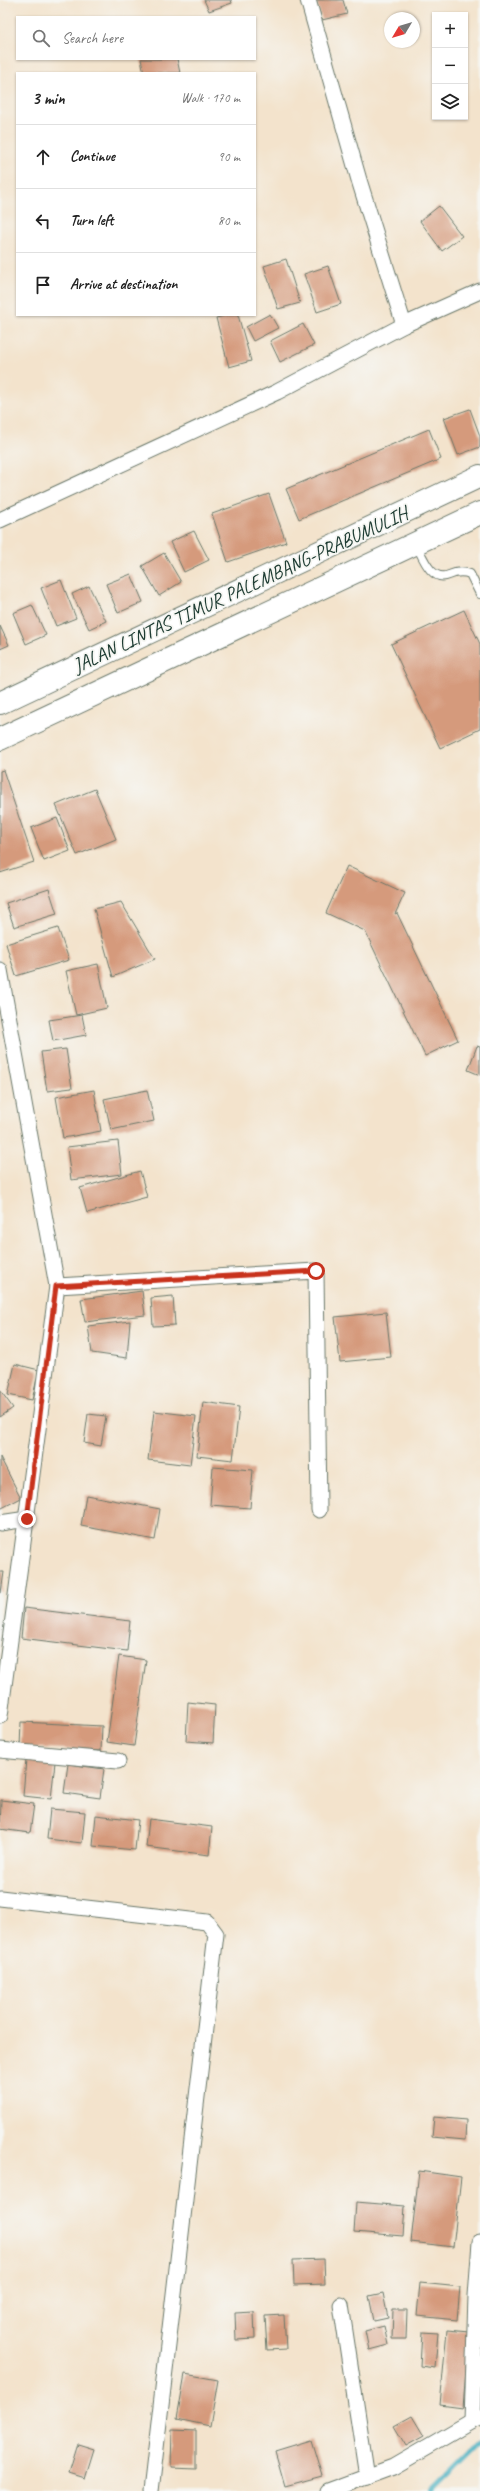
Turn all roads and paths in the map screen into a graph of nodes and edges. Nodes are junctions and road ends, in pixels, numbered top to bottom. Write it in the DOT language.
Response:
graph roads {
  1 [pos="308,0"];
  2 [pos="480,291"];
  3 [pos="404,325"];
  4 [pos="480,476"];
  5 [pos="480,513"];
  6 [pos="0,520"];
  7 [pos="415,543"];
  8 [pos="480,594"];
  9 [pos="0,703"];
  10 [pos="0,739"];
  11 [pos="0,970"];
  12 [pos="56,1286"];
  13 [pos="319,1510"];
  14 [pos="27,1519"];
  15 [pos="0,1523"];
  16 [pos="1,1700"];
  17 [pos="0,1716"];
  18 [pos="0,1750"];
  19 [pos="118,1761"];
  20 [pos="0,1898"];
  21 [pos="480,2242"];
  22 [pos="341,2305"];
  23 [pos="476,2420"];
  24 [pos="367,2477"];
  25 [pos="151,2491"];
  26 [pos="328,2491"];
  1 -- 3 [label="street"];
  2 -- 3 [label="street"];
  3 -- 6 [label="street"];
  4 -- 9 [label="highway, JALAN LINTAS TIMUR PALEMBANG-PRABUMULIH"];
  5 -- 7 [label="highway, JALAN LINTAS TIMUR PALEMBANG-PRABUMULIH"];
  7 -- 8 [label="lane"];
  7 -- 10 [label="highway, JALAN LINTAS TIMUR PALEMBANG-PRABUMULIH"];
  11 -- 12 [label="street"];
  12 -- 13 [label="street"];
  12 -- 14 [label="street"];
  14 -- 15 [label="street"];
  14 -- 16 [label="street"];
  16 -- 17 [label="street"];
  18 -- 19 [label="street"];
  20 -- 25 [label="street"];
  21 -- 23 [label="street"];
  22 -- 24 [label="street"];
  23 -- 24 [label="street"];
  24 -- 26 [label="street"];
}
